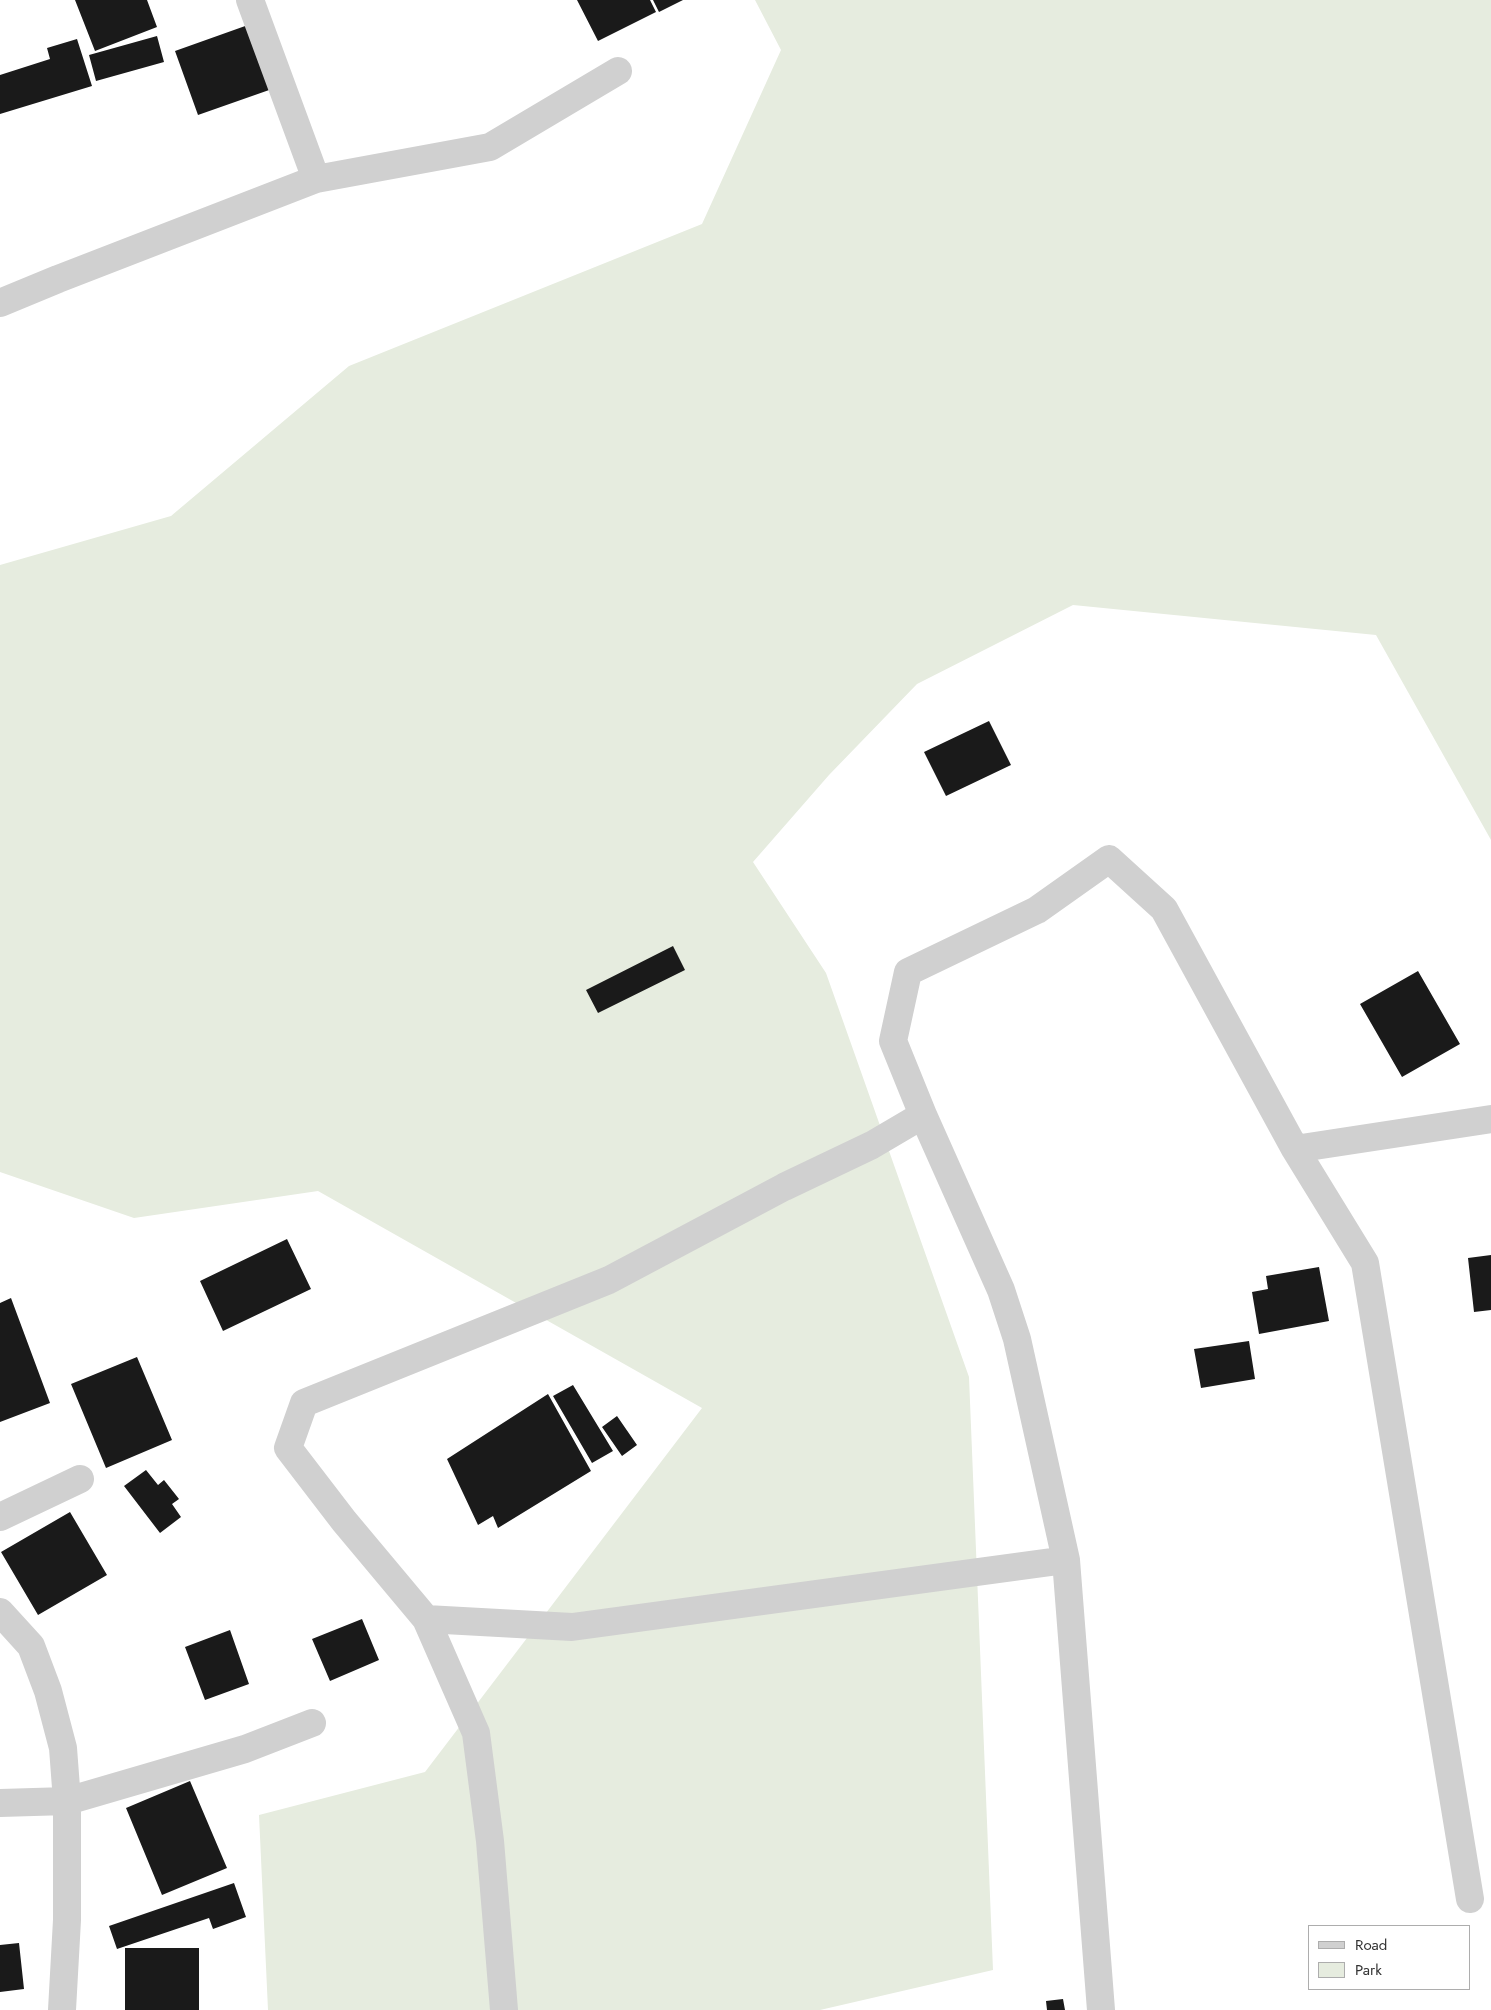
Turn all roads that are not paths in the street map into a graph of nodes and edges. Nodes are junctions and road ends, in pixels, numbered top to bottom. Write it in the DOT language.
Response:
graph roads {
  1 [pos="250,0"];
  2 [pos="618,70"];
  3 [pos="316,179"];
  4 [pos="0,304"];
  5 [pos="923,1115"];
  6 [pos="1491,1119"];
  7 [pos="1295,1149"];
  8 [pos="80,1479"];
  9 [pos="0,1517"];
  10 [pos="1066,1560"];
  11 [pos="0,1612"];
  12 [pos="426,1619"];
  13 [pos="312,1723"];
  14 [pos="67,1801"];
  15 [pos="0,1803"];
  16 [pos="1470,1899"];
  17 [pos="62,2010"];
  18 [pos="504,2010"];
  19 [pos="1101,2010"];
  1 -- 3 [label="street"];
  2 -- 3 [label="street"];
  3 -- 4 [label="street"];
  5 -- 7 [label="street"];
  5 -- 10 [label="street"];
  5 -- 12 [label="street"];
  6 -- 7 [label="street"];
  7 -- 16 [label="street"];
  8 -- 9 [label="street"];
  10 -- 12 [label="street"];
  10 -- 19 [label="street"];
  11 -- 14 [label="street"];
  12 -- 18 [label="street"];
  13 -- 14 [label="street"];
  14 -- 15 [label="street"];
  14 -- 17 [label="street"];
}
